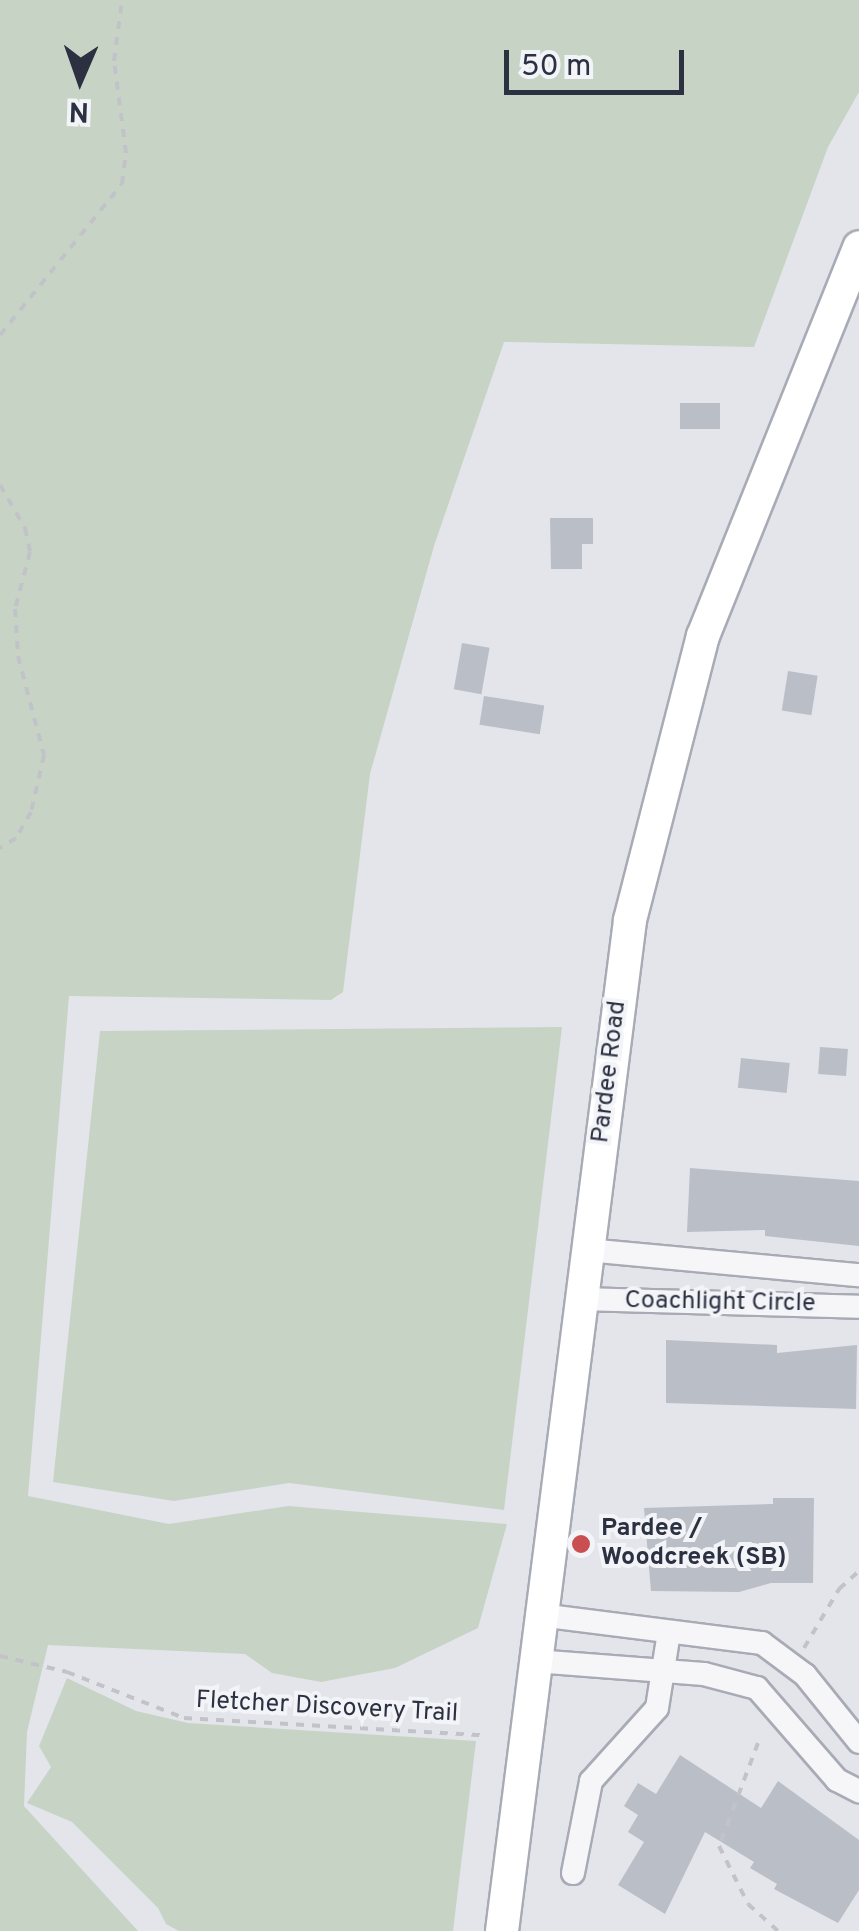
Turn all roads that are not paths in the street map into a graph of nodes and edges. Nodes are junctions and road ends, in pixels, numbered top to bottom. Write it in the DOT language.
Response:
graph roads {
  1 [pos="859,247"];
  2 [pos="587,1250"];
  3 [pos="859,1276"];
  4 [pos="580,1299"];
  5 [pos="859,1307"];
  6 [pos="540,1615"];
  7 [pos="669,1632"];
  8 [pos="534,1661"];
  9 [pos="803,1663"];
  10 [pos="665,1674"];
  11 [pos="779,1706"];
  12 [pos="859,1742"];
  13 [pos="859,1792"];
  14 [pos="573,1873"];
  15 [pos="502,1931"];
  1 -- 2 [label="main road, Pardee Road"];
  2 -- 3 [label="street, Coachlight Circle"];
  2 -- 4 [label="main road, Pardee Road"];
  4 -- 5 [label="street, Coachlight Circle"];
  4 -- 6 [label="main road, Pardee Road"];
  6 -- 7 [label="street"];
  6 -- 8 [label="main road, Pardee Road"];
  7 -- 9 [label="street"];
  7 -- 10 [label="street"];
  8 -- 10 [label="street"];
  8 -- 15 [label="main road, Pardee Road"];
  9 -- 11 [label="street"];
  9 -- 12 [label="street"];
  10 -- 11 [label="street"];
  10 -- 14 [label="street"];
  11 -- 13 [label="street"];
}
